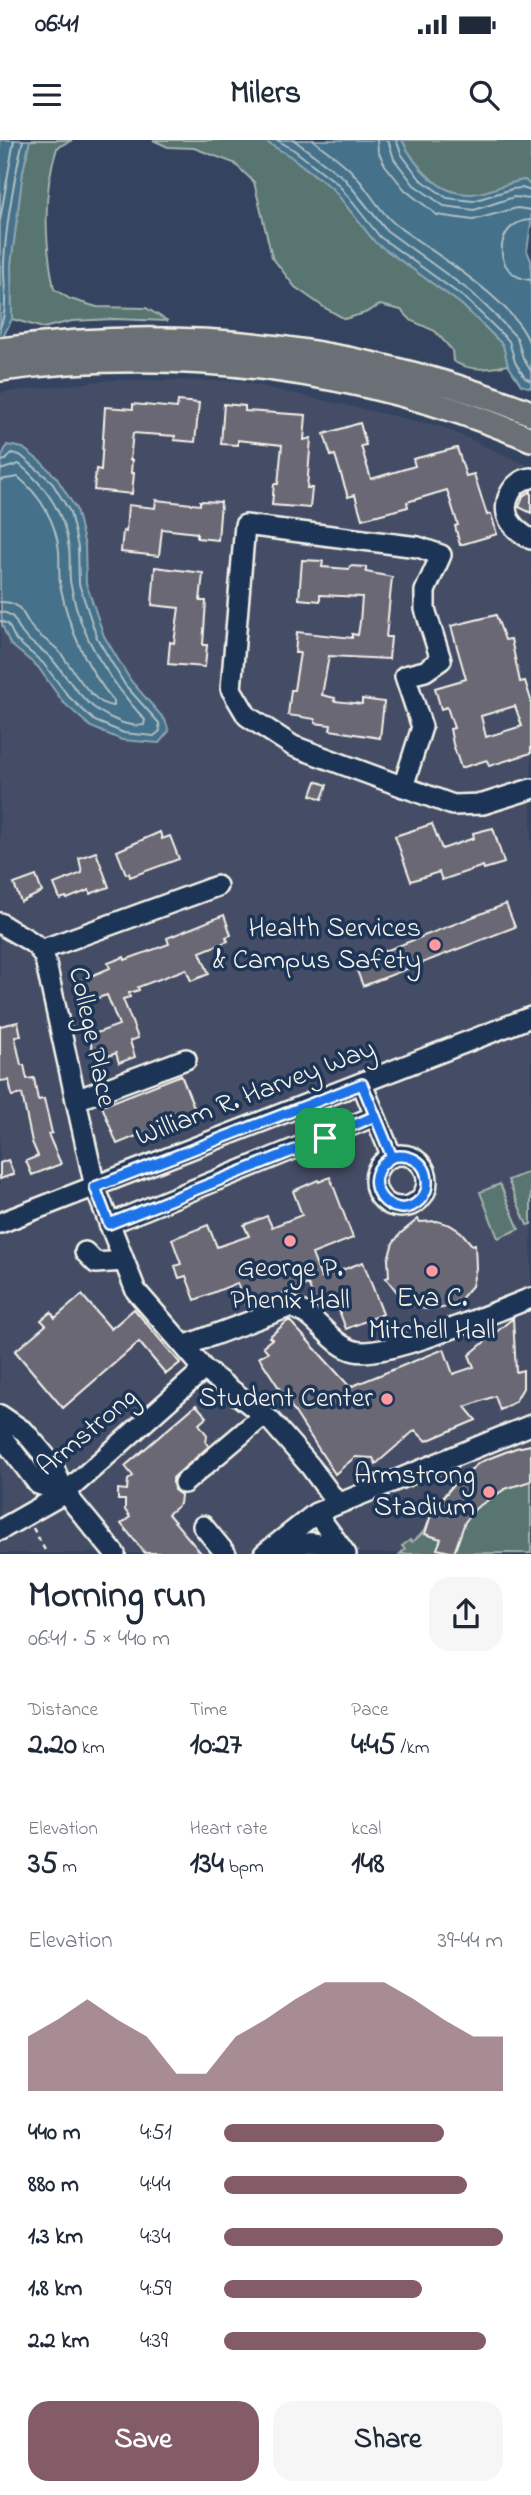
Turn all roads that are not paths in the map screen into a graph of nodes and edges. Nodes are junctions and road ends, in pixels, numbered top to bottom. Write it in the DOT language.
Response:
graph roads {
  1 [pos="0,350"];
  2 [pos="47,354"];
  3 [pos="0,369"];
  4 [pos="531,413"];
  5 [pos="531,439"];
  6 [pos="531,478"];
  7 [pos="529,543"];
  8 [pos="403,787"];
  9 [pos="531,789"];
  10 [pos="217,886"];
  11 [pos="0,923"];
  12 [pos="41,950"];
  13 [pos="531,1017"];
  14 [pos="186,1059"];
  15 [pos="362,1084"];
  16 [pos="76,1100"];
  17 [pos="375,1116"];
  18 [pos="392,1157"];
  19 [pos="95,1187"];
  20 [pos="0,1223"];
  21 [pos="109,1224"];
  22 [pos="85,1252"];
  23 [pos="124,1261"];
  24 [pos="531,1298"];
  25 [pos="184,1346"];
  26 [pos="204,1369"];
  27 [pos="0,1415"];
  28 [pos="264,1415"];
  29 [pos="531,1425"];
  30 [pos="0,1430"];
  31 [pos="184,1483"];
  32 [pos="65,1493"];
  33 [pos="337,1503"];
  34 [pos="316,1513"];
  35 [pos="203,1525"];
  36 [pos="0,1530"];
  37 [pos="115,1553"];
  38 [pos="226,1553"];
  39 [pos="264,1553"];
  40 [pos="286,1553"];
  41 [pos="331,1553"];
  42 [pos="346,1553"];
  1 -- 2 [label="main road"];
  2 -- 3 [label="main road"];
  2 -- 4 [label="main road"];
  2 -- 5 [label="main road"];
  6 -- 7 [label="street"];
  8 -- 8 [label="street"];
  8 -- 9 [label="street"];
  10 -- 12 [label="street"];
  11 -- 12 [label="street, College Place"];
  12 -- 16 [label="street, College Place"];
  13 -- 15 [label="street, William R. Harvey Way"];
  14 -- 16 [label="street"];
  15 -- 17 [label="street"];
  15 -- 19 [label="street, William R. Harvey Way"];
  16 -- 19 [label="street, College Place"];
  17 -- 18 [label="street"];
  17 -- 21 [label="street"];
  19 -- 20 [label="street, William R. Harvey Way"];
  19 -- 21 [label="street, College Place"];
  21 -- 23 [label="street, College Place"];
  22 -- 23 [label="street"];
  23 -- 25 [label="street, College Place"];
  24 -- 25 [label="street"];
  25 -- 26 [label="street, College Place"];
  26 -- 28 [label="street, College Place"];
  26 -- 32 [label="street, Armstrong"];
  27 -- 32 [label="street"];
  28 -- 31 [label="street"];
  28 -- 33 [label="street, College Place"];
  29 -- 33 [label="street"];
  30 -- 32 [label="street"];
  32 -- 36 [label="street, Armstrong"];
  32 -- 37 [label="street"];
  33 -- 34 [label="street"];
  34 -- 39 [label="street"];
  34 -- 42 [label="street"];
  35 -- 38 [label="street"];
  40 -- 41 [label="street"];
}
